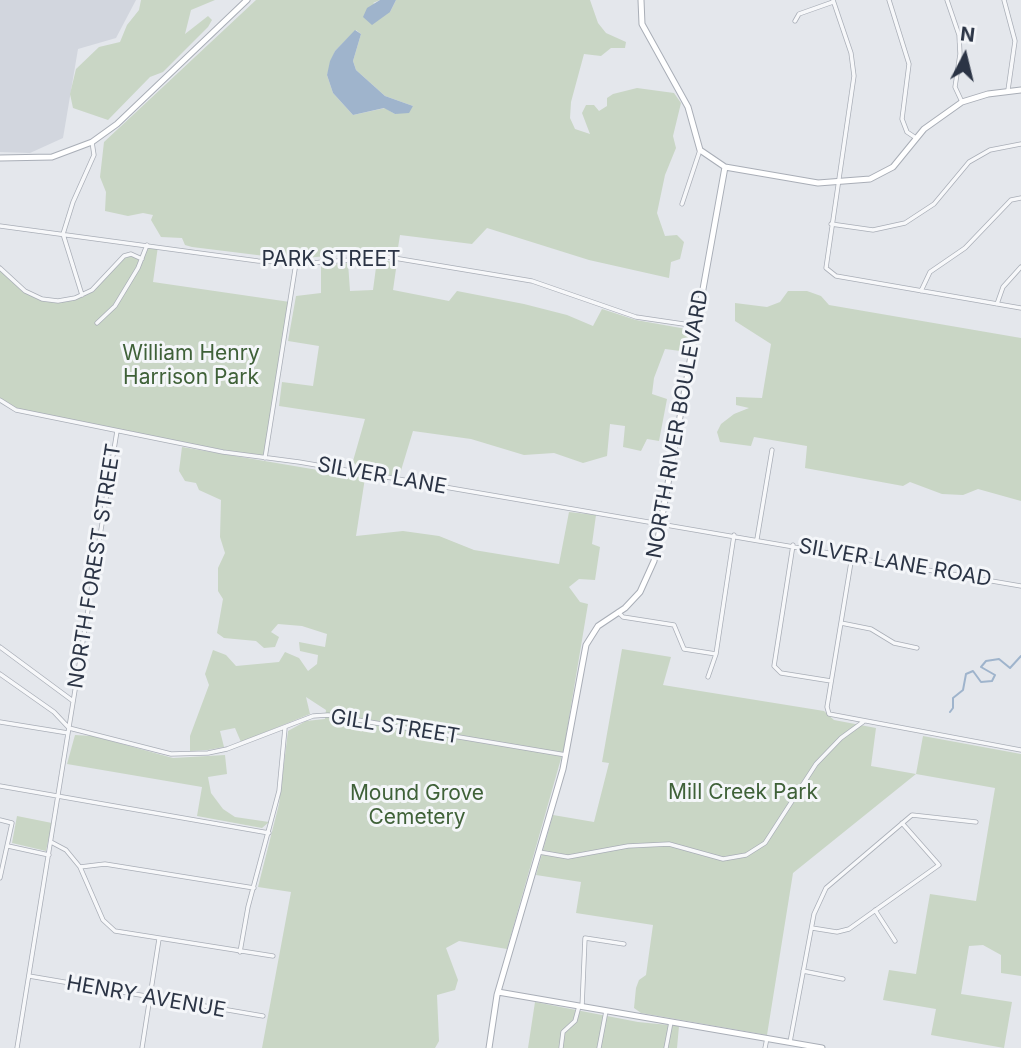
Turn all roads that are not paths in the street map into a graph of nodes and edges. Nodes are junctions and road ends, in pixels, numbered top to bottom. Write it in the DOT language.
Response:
graph roads {
  1 [pos="247,0"];
  2 [pos="641,0"];
  3 [pos="889,0"];
  4 [pos="947,0"];
  5 [pos="1004,0"];
  6 [pos="833,1"];
  7 [pos="795,21"];
  8 [pos="1008,90"];
  9 [pos="1021,90"];
  10 [pos="962,102"];
  11 [pos="916,138"];
  12 [pos="92,142"];
  13 [pos="1021,144"];
  14 [pos="700,150"];
  15 [pos="0,158"];
  16 [pos="725,167"];
  17 [pos="838,183"];
  18 [pos="1021,198"];
  19 [pos="682,204"];
  20 [pos="831,224"];
  21 [pos="0,226"];
  22 [pos="63,234"];
  23 [pos="147,245"];
  24 [pos="142,259"];
  25 [pos="296,263"];
  26 [pos="1021,267"];
  27 [pos="0,268"];
  28 [pos="921,290"];
  29 [pos="82,295"];
  30 [pos="997,304"];
  31 [pos="1021,308"];
  32 [pos="97,323"];
  33 [pos="697,326"];
  34 [pos="0,400"];
  35 [pos="117,431"];
  36 [pos="772,450"];
  37 [pos="265,458"];
  38 [pos="661,523"];
  39 [pos="734,535"];
  40 [pos="757,539"];
  41 [pos="768,541"];
  42 [pos="793,545"];
  43 [pos="852,556"];
  44 [pos="1021,586"];
  45 [pos="618,612"];
  46 [pos="841,623"];
  47 [pos="0,648"];
  48 [pos="917,648"];
  49 [pos="716,654"];
  50 [pos="0,674"];
  51 [pos="708,677"];
  52 [pos="831,681"];
  53 [pos="74,701"];
  54 [pos="0,722"];
  55 [pos="863,722"];
  56 [pos="285,728"];
  57 [pos="69,731"];
  58 [pos="1021,750"];
  59 [pos="566,755"];
  60 [pos="0,786"];
  61 [pos="59,796"];
  62 [pos="0,820"];
  63 [pos="976,822"];
  64 [pos="902,823"];
  65 [pos="269,833"];
  66 [pos="51,842"];
  67 [pos="8,846"];
  68 [pos="539,852"];
  69 [pos="49,855"];
  70 [pos="80,867"];
  71 [pos="0,878"];
  72 [pos="254,888"];
  73 [pos="875,910"];
  74 [pos="812,928"];
  75 [pos="159,939"];
  76 [pos="895,941"];
  77 [pos="624,944"];
  78 [pos="240,952"];
  79 [pos="273,956"];
  80 [pos="803,971"];
  81 [pos="29,976"];
  82 [pos="843,979"];
  83 [pos="498,992"];
  84 [pos="150,998"];
  85 [pos="580,1006"];
  86 [pos="606,1011"];
  87 [pos="263,1016"];
  88 [pos="671,1022"];
  89 [pos="766,1038"];
  90 [pos="789,1042"];
  91 [pos="17,1048"];
  92 [pos="142,1048"];
  93 [pos="489,1048"];
  94 [pos="561,1048"];
  95 [pos="599,1048"];
  96 [pos="666,1048"];
  97 [pos="765,1048"];
  98 [pos="822,1048"];
  1 -- 12 [label="main road"];
  2 -- 14 [label="main road"];
  3 -- 11 [label="street"];
  4 -- 10 [label="street"];
  5 -- 8 [label="street"];
  6 -- 7 [label="street"];
  6 -- 17 [label="street"];
  8 -- 9 [label="main road"];
  8 -- 10 [label="main road"];
  10 -- 11 [label="main road"];
  11 -- 17 [label="main road"];
  12 -- 15 [label="main road"];
  12 -- 22 [label="street"];
  13 -- 20 [label="street"];
  14 -- 16 [label="main road"];
  14 -- 19 [label="street"];
  16 -- 17 [label="main road"];
  16 -- 33 [label="main road, NORTH RIVER BOULEVARD"];
  17 -- 20 [label="street"];
  18 -- 28 [label="street"];
  20 -- 28 [label="street"];
  21 -- 22 [label="street, PARK STREET"];
  22 -- 23 [label="street, PARK STREET"];
  22 -- 29 [label="street"];
  23 -- 24 [label="street"];
  23 -- 25 [label="street, PARK STREET"];
  24 -- 29 [label="street"];
  24 -- 32 [label="street"];
  25 -- 33 [label="street, PARK STREET"];
  25 -- 37 [label="street"];
  26 -- 30 [label="street"];
  27 -- 29 [label="street"];
  28 -- 30 [label="street"];
  30 -- 31 [label="street"];
  33 -- 38 [label="main road, NORTH RIVER BOULEVARD"];
  34 -- 35 [label="street, SILVER LANE"];
  35 -- 37 [label="street, SILVER LANE"];
  35 -- 53 [label="street, NORTH FOREST STREET"];
  36 -- 40 [label="street"];
  37 -- 38 [label="street, SILVER LANE"];
  38 -- 39 [label="street, SILVER LANE"];
  38 -- 45 [label="main road, NORTH RIVER BOULEVARD"];
  39 -- 40 [label="street, SILVER LANE"];
  39 -- 49 [label="street"];
  40 -- 41 [label="street, SILVER LANE"];
  41 -- 42 [label="street, SILVER LANE ROAD"];
  42 -- 43 [label="street, SILVER LANE ROAD"];
  42 -- 52 [label="street"];
  43 -- 44 [label="street, SILVER LANE ROAD"];
  43 -- 46 [label="street"];
  45 -- 49 [label="street"];
  45 -- 59 [label="main road, NORTH RIVER BOULEVARD"];
  46 -- 48 [label="street"];
  46 -- 52 [label="street"];
  47 -- 53 [label="street"];
  49 -- 51 [label="street"];
  50 -- 57 [label="street"];
  52 -- 55 [label="street"];
  53 -- 57 [label="street, NORTH FOREST STREET"];
  54 -- 57 [label="street, GILL STREET"];
  55 -- 58 [label="street"];
  55 -- 68 [label="street"];
  56 -- 57 [label="street, GILL STREET"];
  56 -- 59 [label="street, GILL STREET"];
  56 -- 65 [label="street"];
  57 -- 61 [label="street"];
  59 -- 68 [label="main road, NORTH RIVER BOULEVARD"];
  60 -- 61 [label="street"];
  61 -- 65 [label="street"];
  61 -- 66 [label="street"];
  62 -- 67 [label="street"];
  63 -- 64 [label="street"];
  64 -- 73 [label="street"];
  64 -- 74 [label="street"];
  65 -- 72 [label="street"];
  66 -- 69 [label="street"];
  66 -- 70 [label="street"];
  67 -- 69 [label="street"];
  67 -- 71 [label="street"];
  68 -- 83 [label="main road, NORTH RIVER BOULEVARD"];
  69 -- 81 [label="street"];
  70 -- 72 [label="street"];
  70 -- 75 [label="street"];
  72 -- 78 [label="street"];
  73 -- 74 [label="street"];
  73 -- 76 [label="street"];
  74 -- 80 [label="street"];
  75 -- 78 [label="street"];
  75 -- 84 [label="street"];
  77 -- 85 [label="street"];
  78 -- 79 [label="street"];
  80 -- 82 [label="street"];
  80 -- 90 [label="street"];
  81 -- 84 [label="street, HENRY AVENUE"];
  81 -- 91 [label="street"];
  83 -- 85 [label="main road"];
  83 -- 93 [label="main road, NORTH RIVER BOULEVARD"];
  84 -- 87 [label="street, HENRY AVENUE"];
  84 -- 92 [label="street"];
  85 -- 86 [label="main road"];
  85 -- 94 [label="street"];
  86 -- 88 [label="main road"];
  86 -- 95 [label="street"];
  88 -- 89 [label="main road"];
  88 -- 96 [label="street"];
  89 -- 90 [label="main road"];
  89 -- 97 [label="street"];
  90 -- 98 [label="main road"];
}
